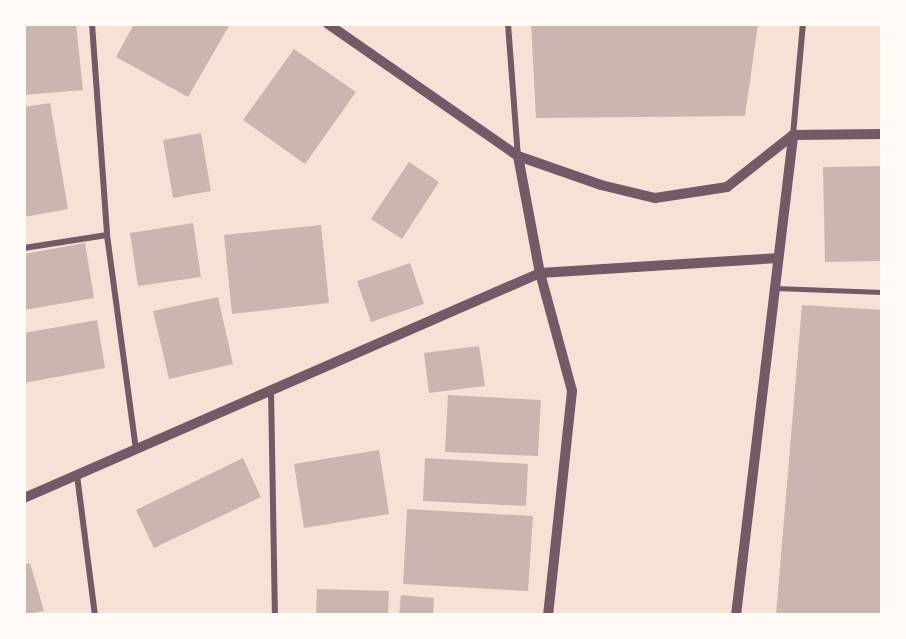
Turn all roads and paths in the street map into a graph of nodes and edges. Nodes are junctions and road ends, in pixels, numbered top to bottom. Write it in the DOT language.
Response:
graph roads {
  1 [pos="92,24"];
  2 [pos="328,24"];
  3 [pos="508,24"];
  4 [pos="803,24"];
  5 [pos="882,134"];
  6 [pos="793,135"];
  7 [pos="518,156"];
  8 [pos="107,235"];
  9 [pos="24,248"];
  10 [pos="777,258"];
  11 [pos="540,273"];
  12 [pos="775,288"];
  13 [pos="882,292"];
  14 [pos="271,390"];
  15 [pos="136,449"];
  16 [pos="77,475"];
  17 [pos="24,498"];
  18 [pos="95,615"];
  19 [pos="275,615"];
  20 [pos="548,615"];
  21 [pos="736,615"];
  1 -- 8 [label="street"];
  2 -- 7 [label="street"];
  3 -- 7 [label="street"];
  4 -- 6 [label="street"];
  5 -- 6 [label="street"];
  6 -- 7 [label="street"];
  6 -- 10 [label="street"];
  7 -- 11 [label="street"];
  8 -- 9 [label="street"];
  8 -- 15 [label="street"];
  10 -- 11 [label="street"];
  10 -- 12 [label="street"];
  11 -- 14 [label="street"];
  11 -- 20 [label="street"];
  12 -- 13 [label="lane"];
  12 -- 21 [label="street"];
  14 -- 15 [label="street"];
  14 -- 19 [label="street"];
  15 -- 16 [label="street"];
  16 -- 17 [label="street"];
  16 -- 18 [label="street"];
}
